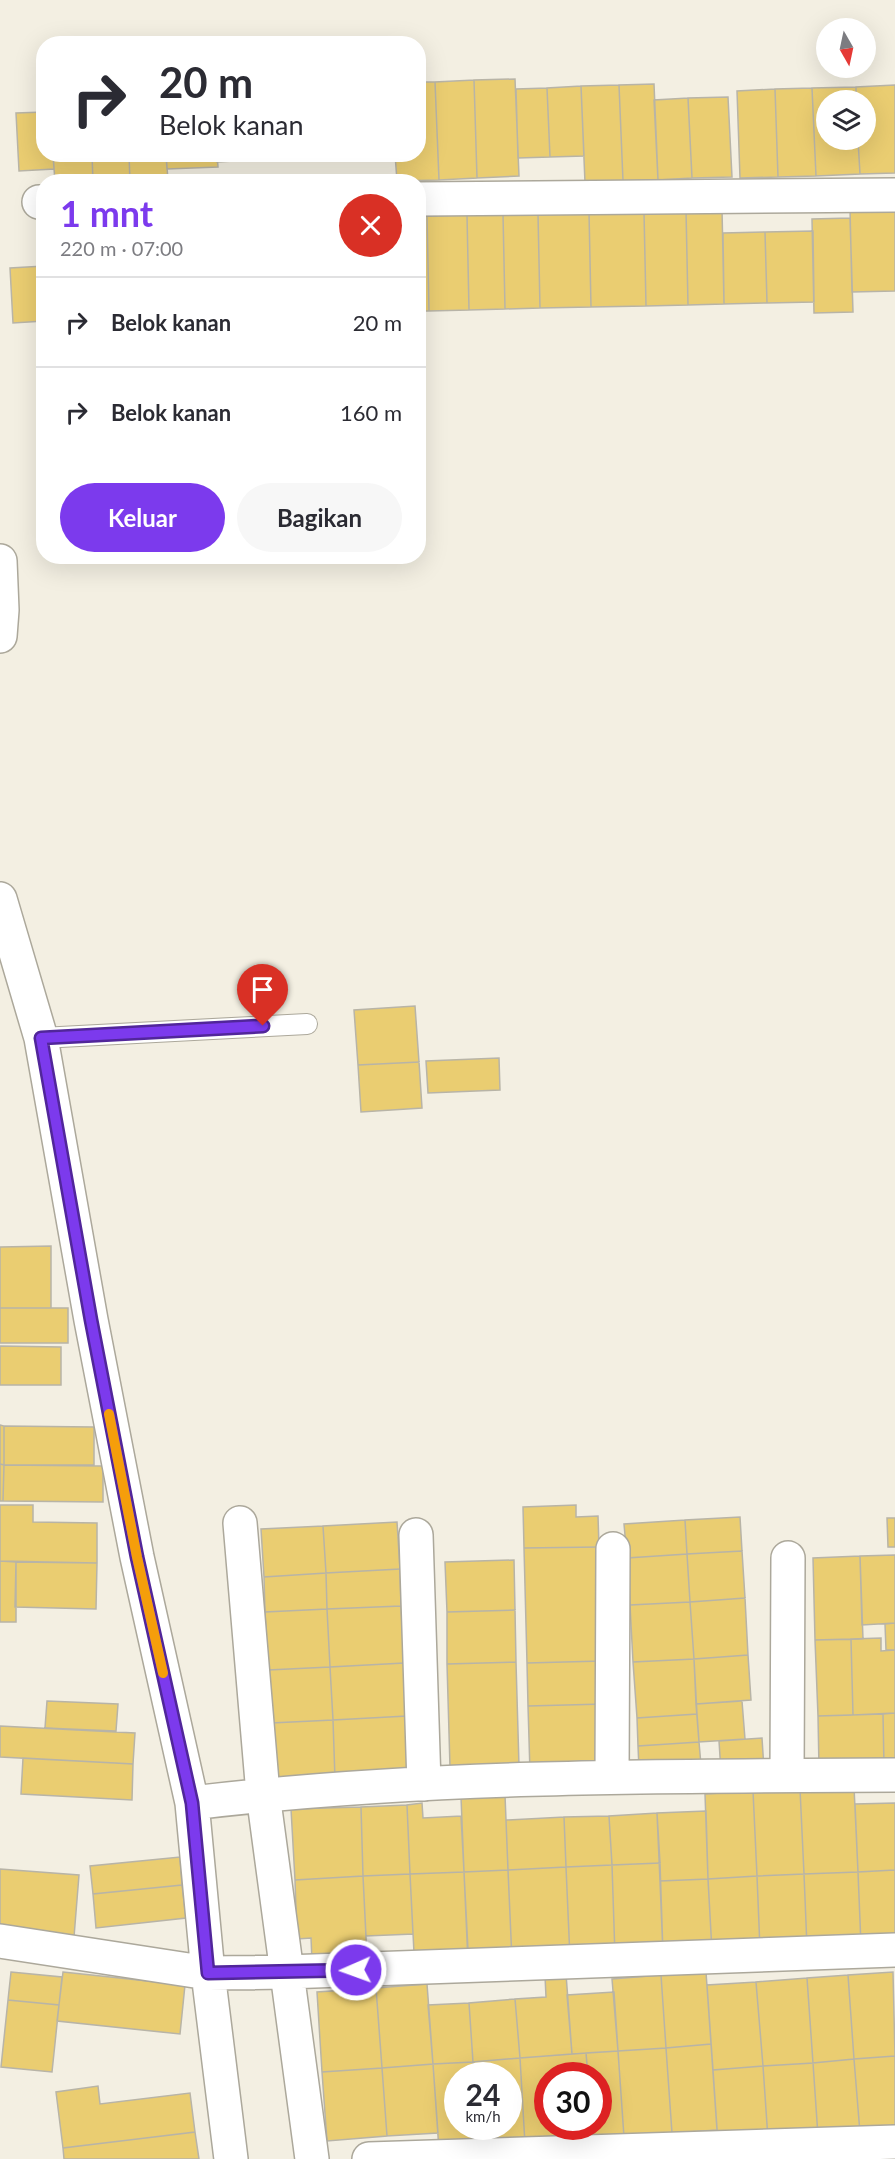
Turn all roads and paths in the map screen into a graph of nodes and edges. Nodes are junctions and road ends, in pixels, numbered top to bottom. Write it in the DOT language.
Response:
graph roads {
  1 [pos="895,195"];
  2 [pos="426,199"];
  3 [pos="0,561"];
  4 [pos="0,636"];
  5 [pos="0,899"];
  6 [pos="307,1024"];
  7 [pos="41,1038"];
  8 [pos="240,1523"];
  9 [pos="416,1535"];
  10 [pos="613,1549"];
  11 [pos="788,1558"];
  12 [pos="788,1775"];
  13 [pos="895,1775"];
  14 [pos="612,1777"];
  15 [pos="424,1784"];
  16 [pos="262,1794"];
  17 [pos="192,1803"];
  18 [pos="0,1941"];
  19 [pos="895,1950"];
  20 [pos="286,1972"];
  21 [pos="208,1973"];
  22 [pos="895,2142"];
  23 [pos="231,2159"];
  24 [pos="312,2159"];
  25 [pos="369,2159"];
  1 -- 2 [label="street"];
  3 -- 4 [label="street"];
  5 -- 7 [label="street"];
  6 -- 7 [label="lane"];
  7 -- 17 [label="street"];
  8 -- 16 [label="street"];
  9 -- 15 [label="street"];
  10 -- 14 [label="street"];
  11 -- 12 [label="street"];
  12 -- 13 [label="street"];
  12 -- 14 [label="street"];
  14 -- 15 [label="street"];
  15 -- 16 [label="street"];
  16 -- 17 [label="street"];
  16 -- 20 [label="street"];
  17 -- 21 [label="street"];
  18 -- 21 [label="street"];
  19 -- 20 [label="street"];
  20 -- 21 [label="street"];
  20 -- 24 [label="street"];
  21 -- 23 [label="street"];
  22 -- 25 [label="street"];
}
